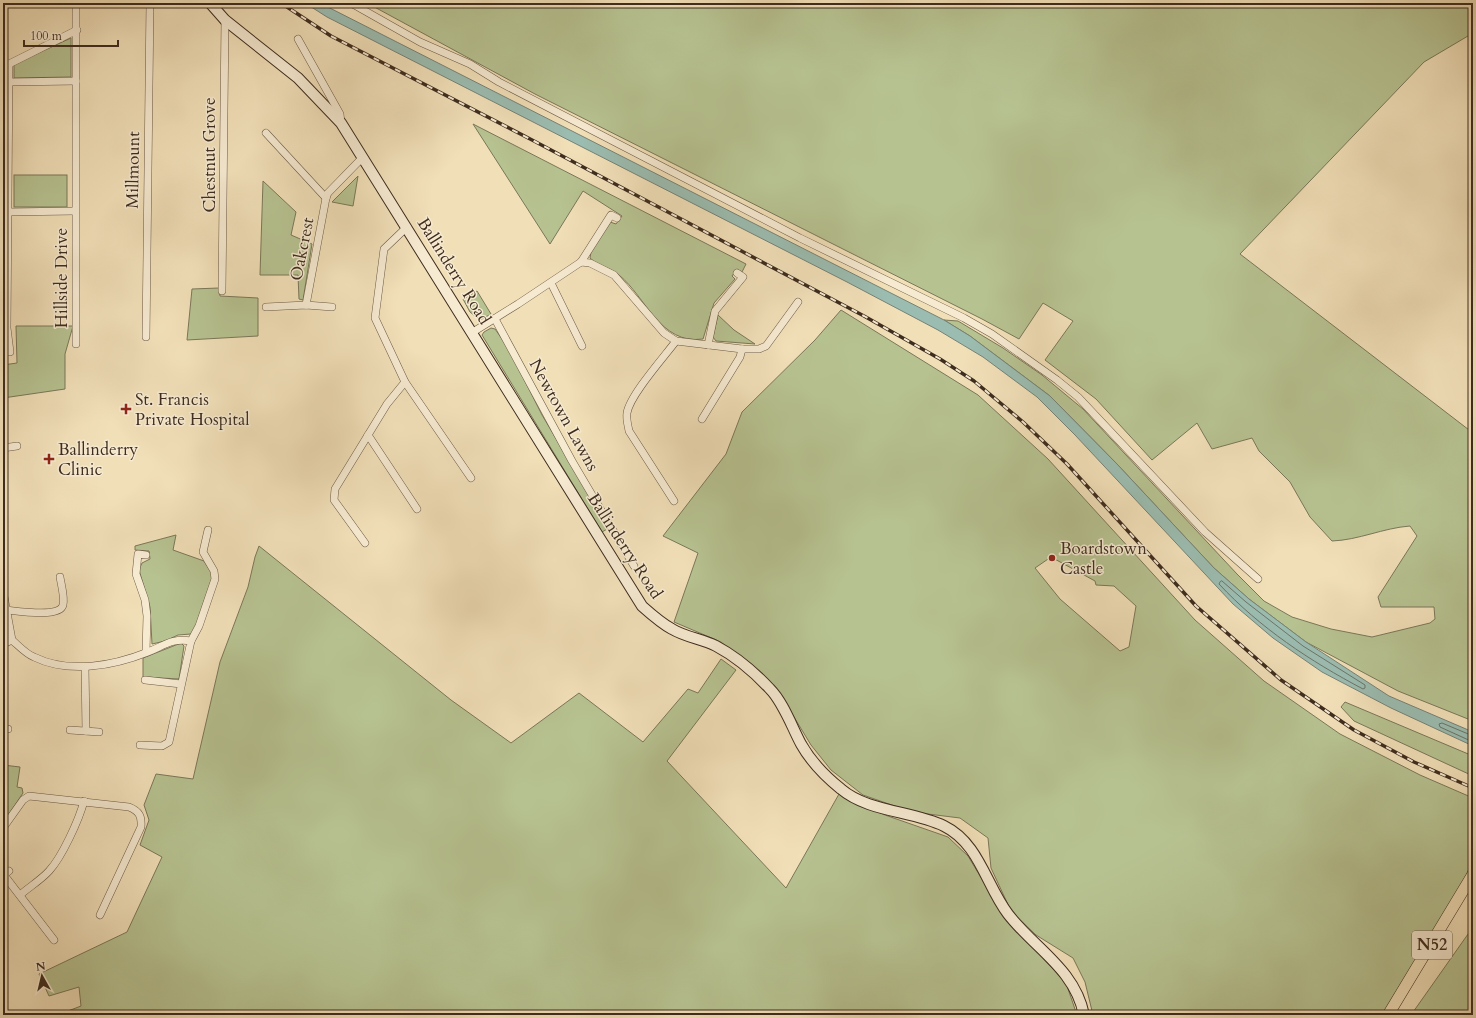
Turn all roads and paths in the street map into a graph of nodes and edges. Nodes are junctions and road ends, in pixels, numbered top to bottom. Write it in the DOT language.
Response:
graph roads {
  1 [pos="76,3"];
  2 [pos="150,3"];
  3 [pos="210,3"];
  4 [pos="351,3"];
  5 [pos="225,20"];
  6 [pos="76,30"];
  7 [pos="298,39"];
  8 [pos="6,65"];
  9 [pos="76,81"];
  10 [pos="9,82"];
  11 [pos="341,123"];
  12 [pos="266,133"];
  13 [pos="363,157"];
  14 [pos="326,198"];
  15 [pos="75,211"];
  16 [pos="8,212"];
  17 [pos="617,218"];
  18 [pos="407,226"];
  19 [pos="581,262"];
  20 [pos="737,273"];
  21 [pos="551,283"];
  22 [pos="222,291"];
  23 [pos="798,302"];
  24 [pos="306,305"];
  25 [pos="266,307"];
  26 [pos="332,308"];
  27 [pos="495,319"];
  28 [pos="473,332"];
  29 [pos="146,337"];
  30 [pos="676,341"];
  31 [pos="76,344"];
  32 [pos="708,345"];
  33 [pos="582,346"];
  34 [pos="742,350"];
  35 [pos="10,352"];
  36 [pos="405,382"];
  37 [pos="702,419"];
  38 [pos="368,436"];
  39 [pos="17,446"];
  40 [pos="3,448"];
  41 [pos="471,478"];
  42 [pos="674,501"];
  43 [pos="417,509"];
  44 [pos="206,532"];
  45 [pos="365,543"];
  46 [pos="146,555"];
  47 [pos="634,566"];
  48 [pos="60,577"];
  49 [pos="1258,579"];
  50 [pos="3,591"];
  51 [pos="6,610"];
  52 [pos="12,640"];
  53 [pos="191,641"];
  54 [pos="3,644"];
  55 [pos="146,652"];
  56 [pos="85,666"];
  57 [pos="145,680"];
  58 [pos="181,684"];
  59 [pos="70,730"];
  60 [pos="86,731"];
  61 [pos="99,732"];
  62 [pos="140,745"];
  63 [pos="84,801"];
  64 [pos="3,828"];
  65 [pos="9,871"];
  66 [pos="1473,874"];
  67 [pos="20,895"];
  68 [pos="100,915"];
  69 [pos="54,940"];
  70 [pos="1084,1015"];
  71 [pos="1388,1015"];
  1 -- 6 [label="street, Hillside Drive"];
  2 -- 29 [label="street, Millmount"];
  3 -- 5 [label="street, Ballinderry Road"];
  4 -- 49 [label="street"];
  5 -- 11 [label="street, Ballinderry Road"];
  5 -- 22 [label="street, Chestnut Grove"];
  6 -- 8 [label="street"];
  6 -- 9 [label="street, Hillside Drive"];
  7 -- 11 [label="street"];
  8 -- 10 [label="street"];
  9 -- 10 [label="street"];
  9 -- 15 [label="street, Hillside Drive"];
  10 -- 16 [label="street"];
  11 -- 13 [label="street, Ballinderry Road"];
  12 -- 14 [label="street, Oakcrest"];
  13 -- 14 [label="street, Oakcrest"];
  13 -- 18 [label="street, Ballinderry Road"];
  14 -- 24 [label="street, Oakcrest"];
  15 -- 16 [label="street, Hillside Drive"];
  15 -- 31 [label="street, Hillside Drive"];
  16 -- 35 [label="street"];
  17 -- 19 [label="street"];
  18 -- 28 [label="street, Ballinderry Road"];
  18 -- 36 [label="street"];
  19 -- 21 [label="street"];
  19 -- 30 [label="street"];
  20 -- 32 [label="street"];
  21 -- 27 [label="street"];
  21 -- 33 [label="street"];
  23 -- 34 [label="street"];
  24 -- 25 [label="street, Oakcrest"];
  24 -- 26 [label="street, Oakcrest"];
  27 -- 28 [label="street"];
  27 -- 47 [label="street, Newtown Lawns"];
  28 -- 70 [label="street, Ballinderry Road"];
  30 -- 32 [label="street"];
  30 -- 42 [label="street"];
  32 -- 34 [label="street"];
  34 -- 37 [label="street"];
  36 -- 38 [label="street"];
  36 -- 41 [label="street"];
  38 -- 43 [label="street"];
  38 -- 45 [label="street"];
  39 -- 40 [label="street"];
  44 -- 53 [label="street"];
  46 -- 55 [label="street"];
  48 -- 51 [label="street"];
  50 -- 51 [label="street"];
  51 -- 52 [label="street"];
  52 -- 54 [label="street"];
  52 -- 56 [label="street"];
  53 -- 55 [label="street"];
  53 -- 58 [label="street"];
  55 -- 56 [label="street"];
  56 -- 60 [label="street"];
  57 -- 58 [label="street"];
  58 -- 62 [label="street"];
  59 -- 60 [label="street"];
  60 -- 61 [label="street"];
  63 -- 64 [label="street"];
  63 -- 67 [label="street"];
  63 -- 68 [label="street"];
  65 -- 67 [label="street"];
  66 -- 71 [label="main road, N52"];
  67 -- 69 [label="street"];
}
